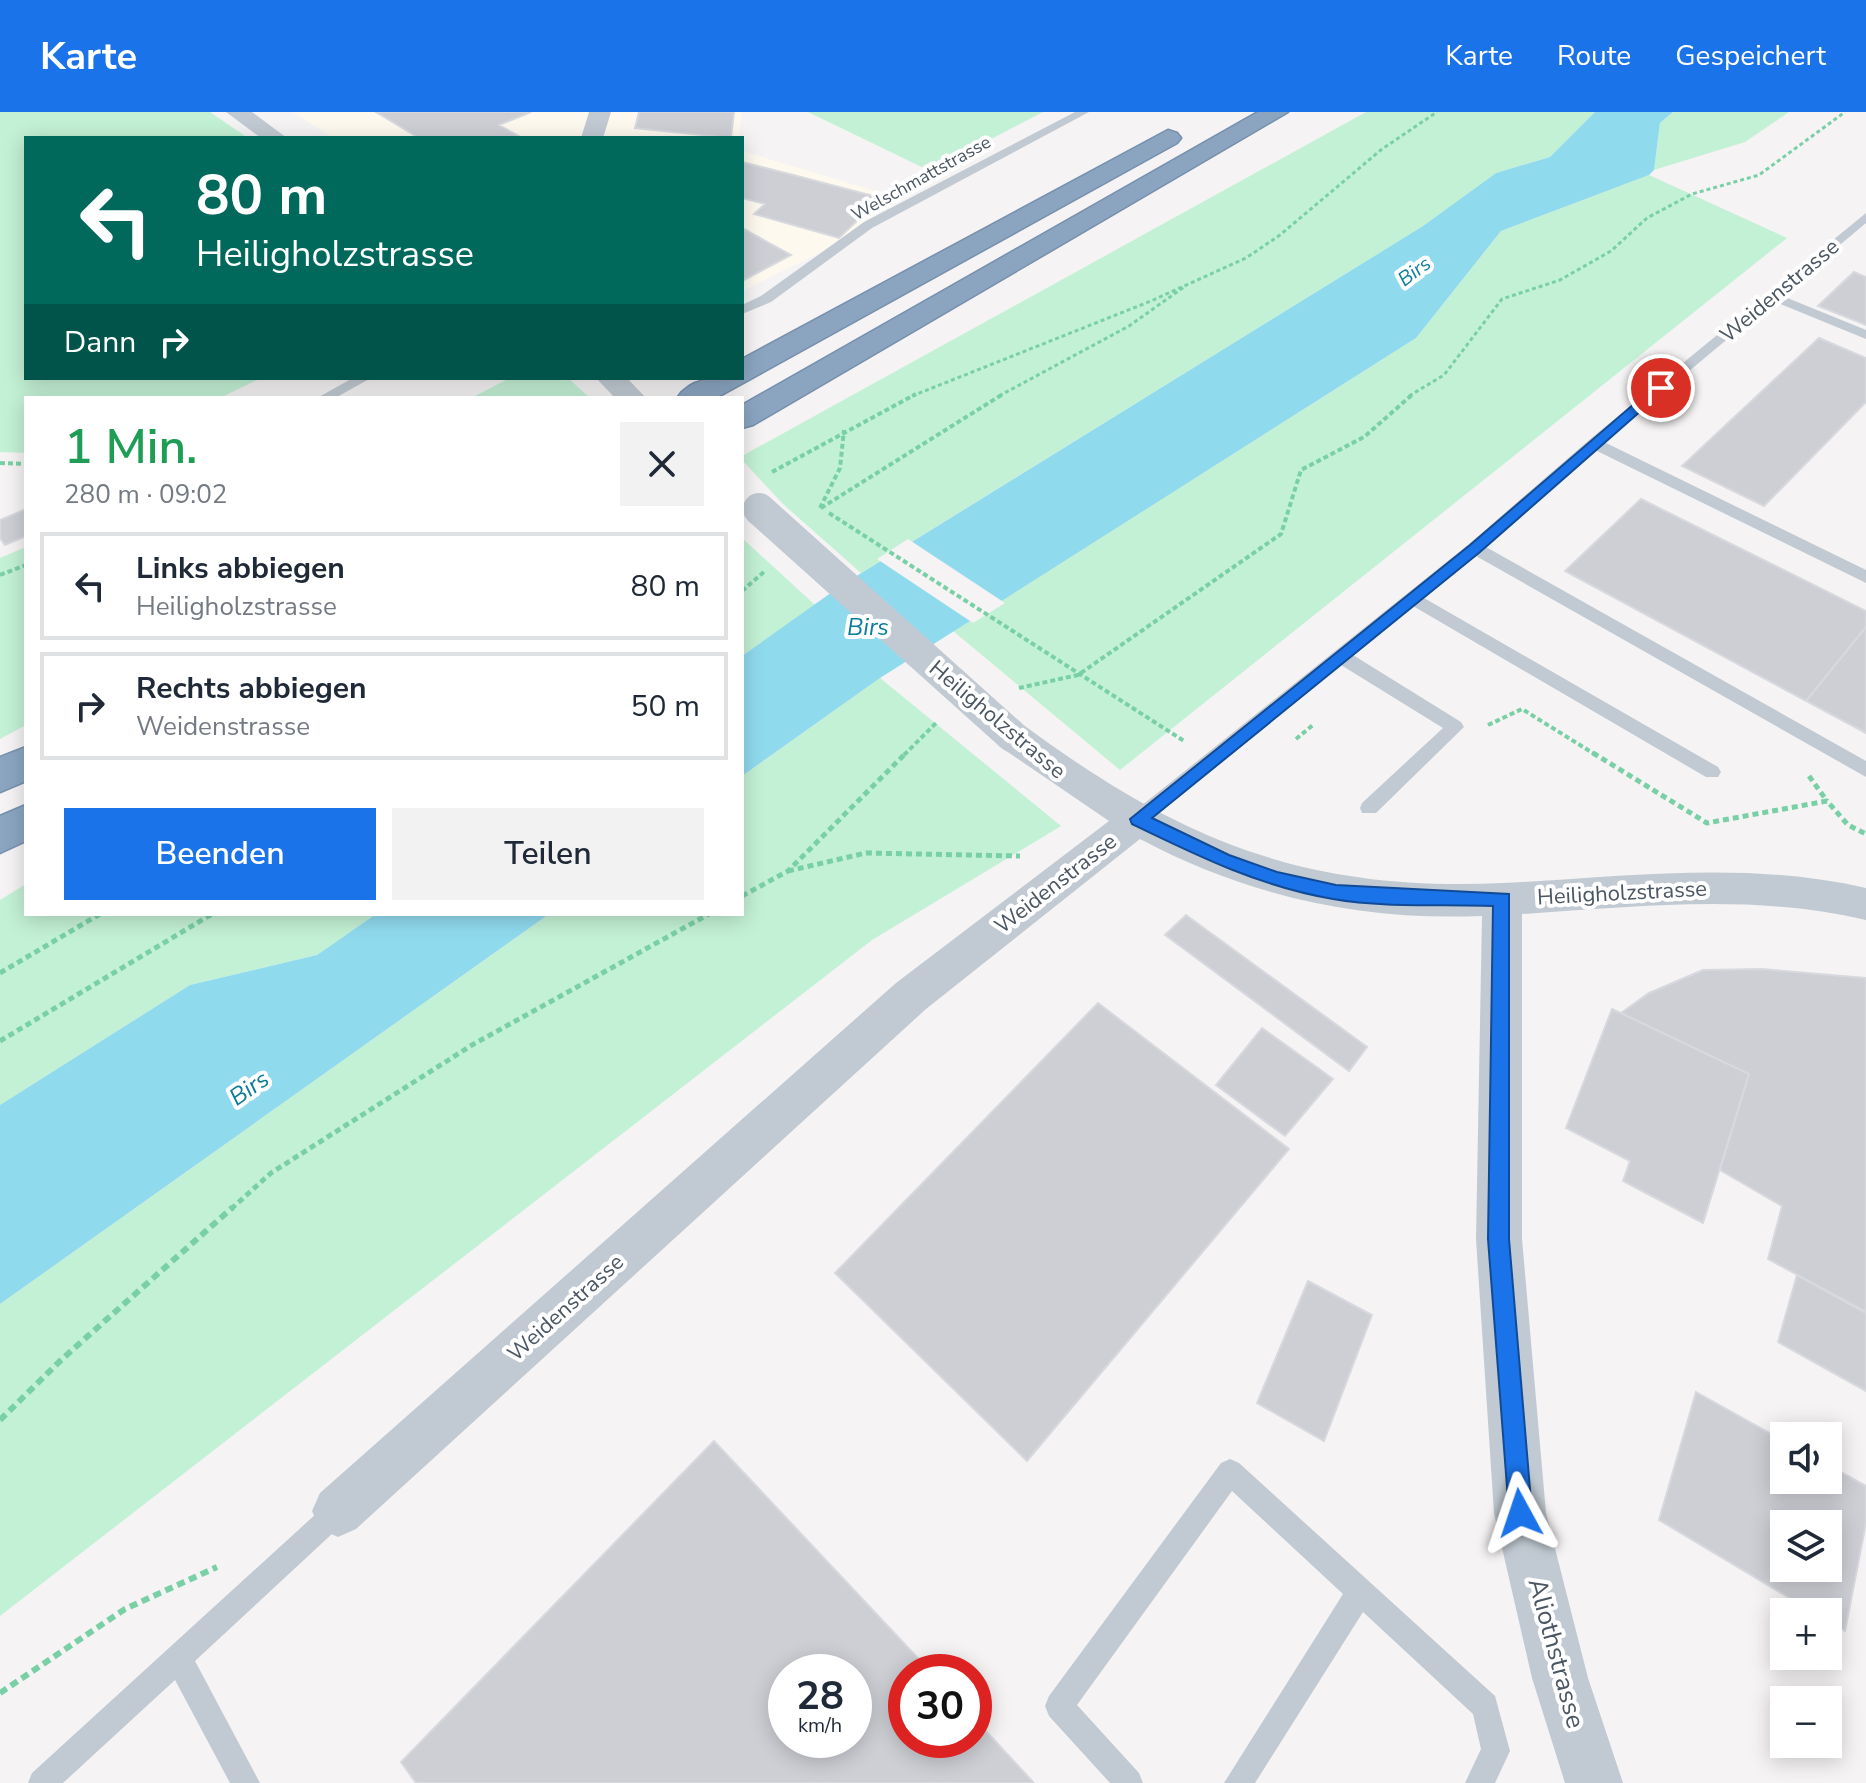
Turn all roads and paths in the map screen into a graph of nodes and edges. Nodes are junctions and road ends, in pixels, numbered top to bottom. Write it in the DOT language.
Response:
graph roads {
  1 [pos="237,112"];
  2 [pos="600,112"];
  3 [pos="1083,112"];
  4 [pos="1276,112"];
  5 [pos="1437,112"];
  6 [pos="1845,112"];
  7 [pos="1190,126"];
  8 [pos="273,136"];
  9 [pos="593,136"];
  10 [pos="1866,217"];
  11 [pos="1189,283"];
  12 [pos="1772,296"];
  13 [pos="744,309"];
  14 [pos="1866,335"];
  15 [pos="744,370"];
  16 [pos="360,380"];
  17 [pos="725,380"];
  18 [pos="328,396"];
  19 [pos="697,396"];
  20 [pos="744,417"];
  21 [pos="844,429"];
  22 [pos="1594,443"];
  23 [pos="0,463"];
  24 [pos="24,464"];
  25 [pos="755,493"];
  26 [pos="843,519"];
  27 [pos="1475,548"];
  28 [pos="772,564"];
  29 [pos="24,566"];
  30 [pos="0,575"];
  31 [pos="1866,577"];
  32 [pos="744,589"];
  33 [pos="1412,598"];
  34 [pos="1339,655"];
  35 [pos="1078,675"];
  36 [pos="1010,690"];
  37 [pos="942,717"];
  38 [pos="1212,758"];
  39 [pos="24,763"];
  40 [pos="1866,770"];
  41 [pos="1712,772"];
  42 [pos="0,776"];
  43 [pos="1369,808"];
  44 [pos="1138,819"];
  45 [pos="24,822"];
  46 [pos="1848,825"];
  47 [pos="1866,834"];
  48 [pos="0,836"];
  49 [pos="1085,860"];
  50 [pos="788,871"];
  51 [pos="744,895"];
  52 [pos="1502,899"];
  53 [pos="1866,904"];
  54 [pos="97,916"];
  55 [pos="209,916"];
  56 [pos="705,916"];
  57 [pos="0,973"];
  58 [pos="0,1041"];
  59 [pos="0,1420"];
  60 [pos="338,1511"];
  61 [pos="225,1563"];
  62 [pos="1360,1592"];
  63 [pos="178,1658"];
  64 [pos="0,1693"];
  65 [pos="42,1783"];
  66 [pos="246,1783"];
  67 [pos="1129,1783"];
  68 [pos="1238,1783"];
  69 [pos="1479,1783"];
  70 [pos="1594,1783"];
  1 -- 8 [label="street"];
  2 -- 9 [label="street"];
  3 -- 13 [label="lane, Welschmattstrasse"];
  4 -- 20 [label="highway"];
  5 -- 11 [label="path"];
  6 -- 35 [label="path"];
  7 -- 15 [label="highway"];
  10 -- 12 [label="lane, Weidenstrasse"];
  11 -- 21 [label="path"];
  11 -- 21 [label="path"];
  12 -- 14 [label="lane"];
  12 -- 22 [label="lane, Weidenstrasse"];
  16 -- 18 [label="lane"];
  17 -- 19 [label="highway"];
  21 -- 25 [label="path"];
  22 -- 27 [label="lane, Weidenstrasse"];
  22 -- 31 [label="lane"];
  23 -- 24 [label="path"];
  25 -- 44 [label="street, Heiligholzstrasse, bridge"];
  26 -- 35 [label="path"];
  27 -- 33 [label="lane, Weidenstrasse"];
  27 -- 40 [label="lane"];
  28 -- 32 [label="path"];
  29 -- 30 [label="path"];
  33 -- 34 [label="lane, Weidenstrasse"];
  33 -- 41 [label="lane"];
  34 -- 38 [label="lane, Weidenstrasse"];
  34 -- 43 [label="lane"];
  35 -- 36 [label="path"];
  35 -- 38 [label="path"];
  37 -- 50 [label="path"];
  38 -- 44 [label="lane, Weidenstrasse"];
  39 -- 42 [label="highway"];
  44 -- 49 [label="street, Weidenstrasse"];
  44 -- 52 [label="street, Heiligholzstrasse"];
  45 -- 48 [label="highway"];
  46 -- 47 [label="path"];
  49 -- 50 [label="path"];
  49 -- 60 [label="street, Weidenstrasse"];
  50 -- 51 [label="path"];
  52 -- 53 [label="street, Heiligholzstrasse"];
  52 -- 70 [label="street, Aliothstrasse"];
  54 -- 57 [label="path"];
  55 -- 58 [label="path"];
  56 -- 59 [label="path"];
  60 -- 63 [label="lane"];
  61 -- 64 [label="path"];
  62 -- 67 [label="lane"];
  62 -- 68 [label="lane"];
  62 -- 69 [label="lane"];
  63 -- 65 [label="lane"];
  63 -- 66 [label="lane"];
}
